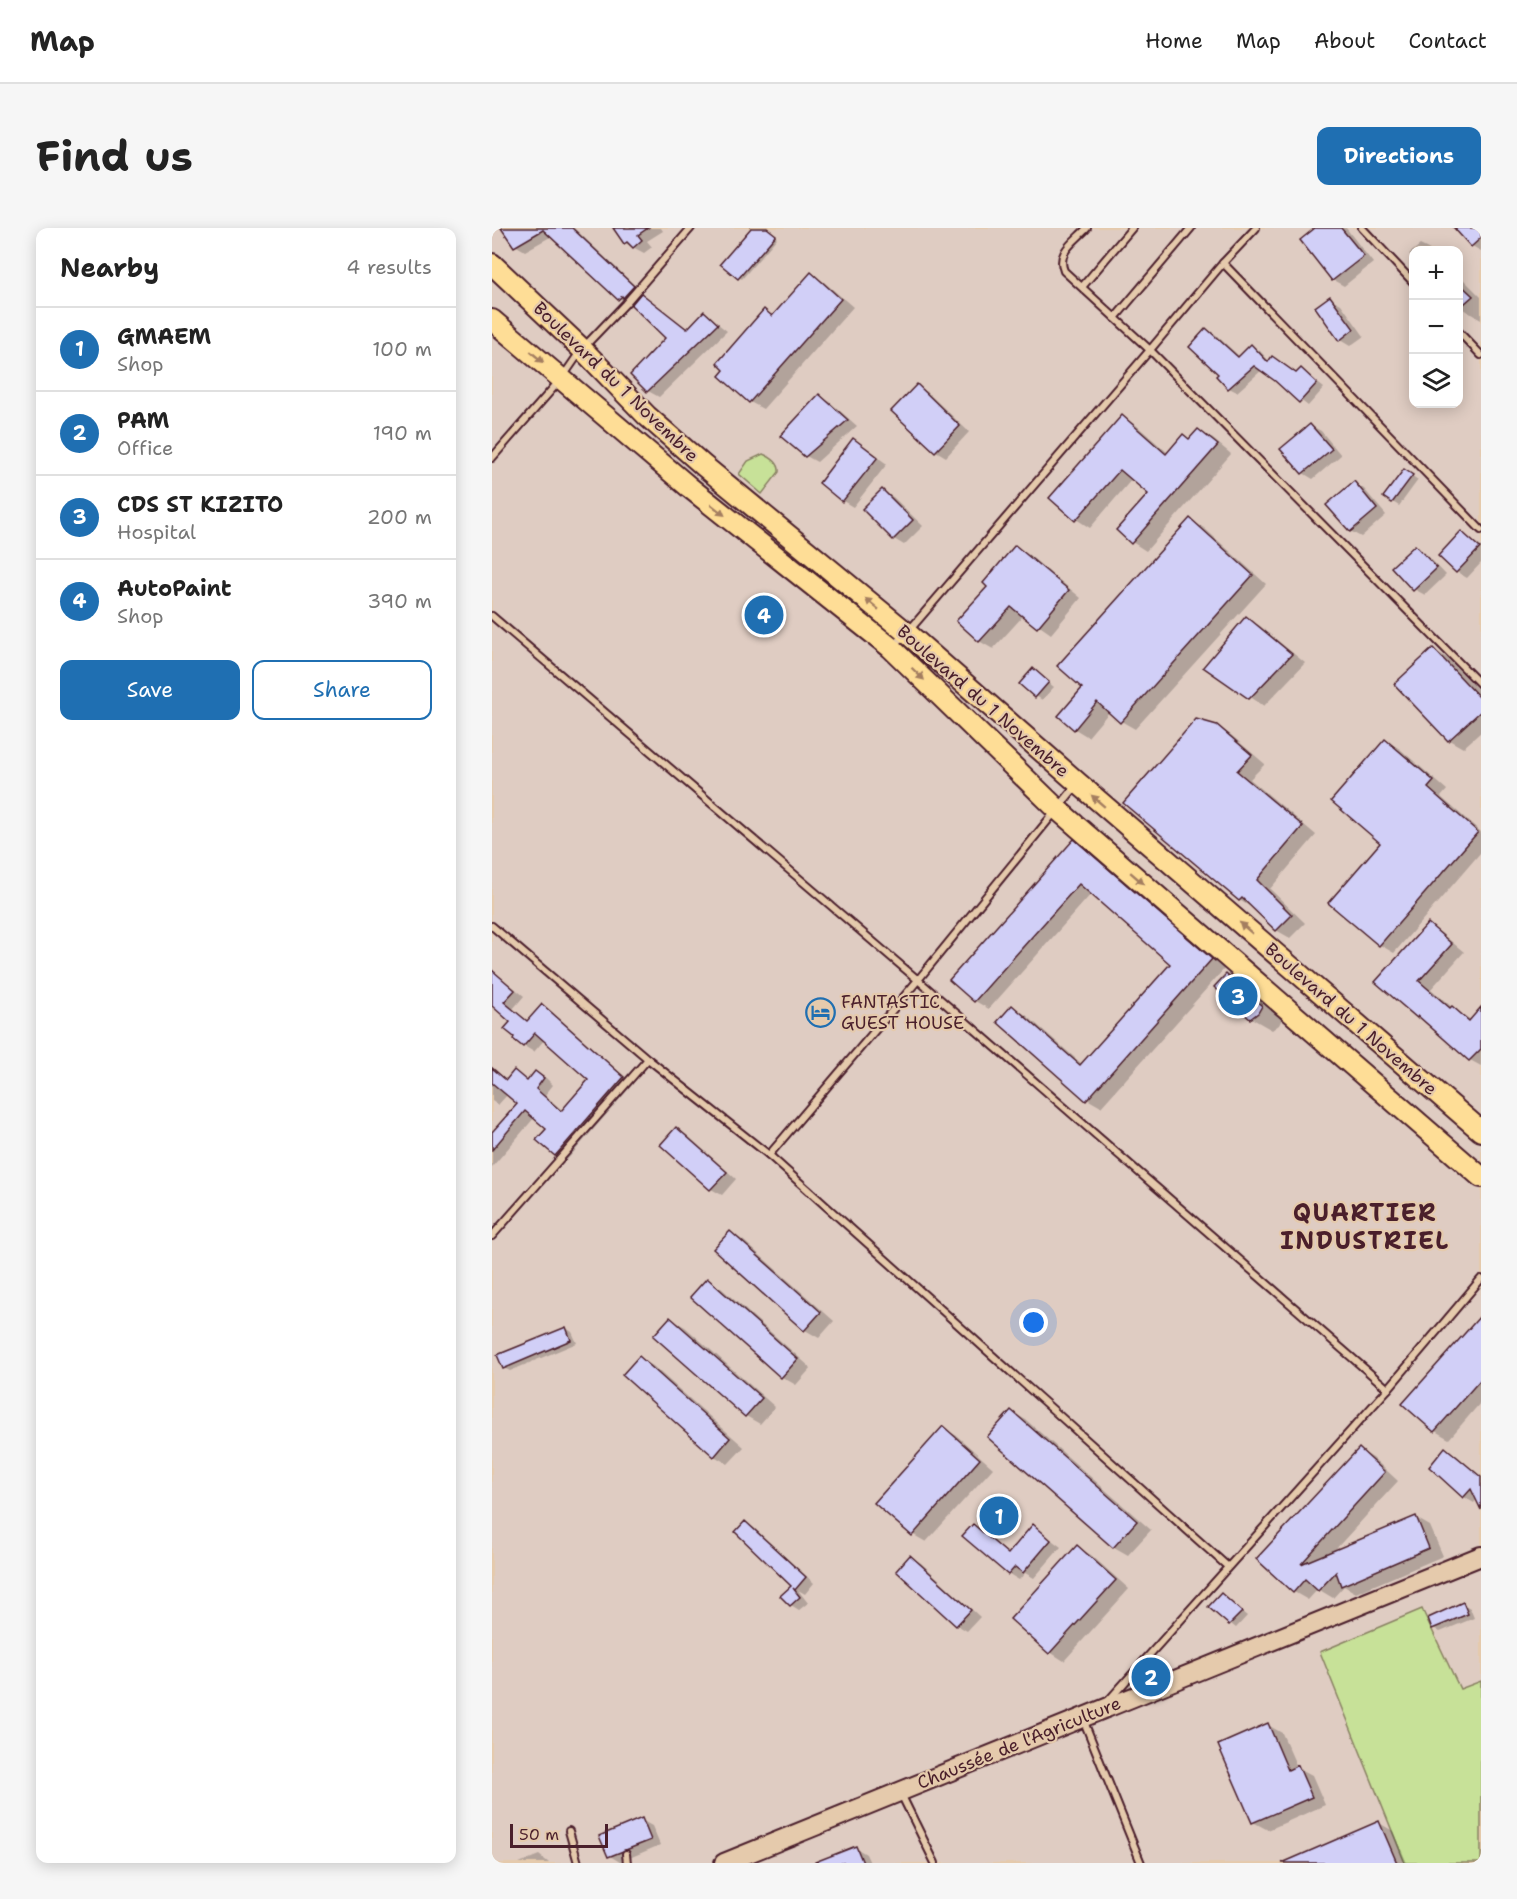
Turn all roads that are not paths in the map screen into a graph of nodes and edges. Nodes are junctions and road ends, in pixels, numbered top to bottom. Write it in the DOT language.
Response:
graph roads {
  1 [pos="691,228"];
  2 [pos="1087,228"];
  3 [pos="1132,228"];
  4 [pos="1191,228"];
  5 [pos="1256,228"];
  6 [pos="1362,228"];
  7 [pos="1223,263"];
  8 [pos="492,264"];
  9 [pos="1409,279"];
  10 [pos="1082,287"];
  11 [pos="1115,318"];
  12 [pos="492,320"];
  13 [pos="1463,336"];
  14 [pos="582,349"];
  15 [pos="1150,350"];
  16 [pos="1481,355"];
  17 [pos="562,378"];
  18 [pos="492,458"];
  19 [pos="704,466"];
  20 [pos="689,487"];
  21 [pos="1481,530"];
  22 [pos="492,616"];
  23 [pos="907,633"];
  24 [pos="890,647"];
  25 [pos="1481,684"];
  26 [pos="1078,783"];
  27 [pos="1057,808"];
  28 [pos="492,926"];
  29 [pos="918,980"];
  30 [pos="1312,986"];
  31 [pos="1289,1011"];
  32 [pos="648,1059"];
  33 [pos="1481,1131"];
  34 [pos="769,1155"];
  35 [pos="1481,1178"];
  36 [pos="492,1236"];
  37 [pos="1481,1279"];
  38 [pos="1388,1389"];
  39 [pos="1481,1556"];
  40 [pos="1227,1566"];
  41 [pos="1090,1715"];
  42 [pos="899,1791"];
  43 [pos="569,1831"];
  44 [pos="626,1854"];
  45 [pos="726,1862"];
  46 [pos="578,1863"];
  47 [pos="627,1863"];
  48 [pos="934,1863"];
  49 [pos="1141,1863"];
  1 -- 14 [label="lane"];
  2 -- 10 [label="lane"];
  3 -- 10 [label="lane"];
  4 -- 11 [label="lane"];
  5 -- 7 [label="lane"];
  6 -- 9 [label="lane"];
  7 -- 15 [label="lane"];
  7 -- 21 [label="lane"];
  8 -- 14 [label="main road, Boulevard du 1 Novembre"];
  10 -- 11 [label="lane"];
  11 -- 15 [label="lane"];
  12 -- 17 [label="main road, Boulevard du 1 Novembre, one-way"];
  13 -- 16 [label="lane"];
  14 -- 17 [label="lane"];
  14 -- 19 [label="main road, Boulevard du 1 Novembre"];
  15 -- 23 [label="lane"];
  15 -- 25 [label="lane"];
  17 -- 18 [label="lane"];
  17 -- 20 [label="main road, Boulevard du 1 Novembre"];
  19 -- 20 [label="main road"];
  23 -- 19 [label="main road, Boulevard du 1 Novembre, one-way"];
  20 -- 24 [label="main road, Boulevard du 1 Novembre, one-way"];
  22 -- 29 [label="lane"];
  23 -- 24 [label="lane"];
  23 -- 26 [label="main road, Boulevard du 1 Novembre"];
  24 -- 27 [label="main road, Boulevard du 1 Novembre, one-way"];
  26 -- 27 [label="lane"];
  30 -- 26 [label="main road, Boulevard du 1 Novembre, one-way"];
  27 -- 29 [label="lane"];
  27 -- 31 [label="main road, Boulevard du 1 Novembre, one-way"];
  28 -- 32 [label="lane"];
  29 -- 34 [label="lane"];
  29 -- 38 [label="lane"];
  30 -- 31 [label="main road"];
  30 -- 33 [label="main road, Boulevard du 1 Novembre"];
  31 -- 35 [label="main road, Boulevard du 1 Novembre"];
  32 -- 34 [label="lane"];
  32 -- 36 [label="lane"];
  34 -- 40 [label="lane"];
  37 -- 38 [label="lane"];
  38 -- 40 [label="lane"];
  39 -- 41 [label="street, Chaussée de l'Agriculture"];
  40 -- 41 [label="lane"];
  41 -- 42 [label="street, Chaussée de l'Agriculture"];
  41 -- 49 [label="lane"];
  42 -- 45 [label="street, Chaussée de l'Agriculture"];
  42 -- 48 [label="lane"];
  43 -- 46 [label="lane"];
  44 -- 47 [label="lane"];
}
